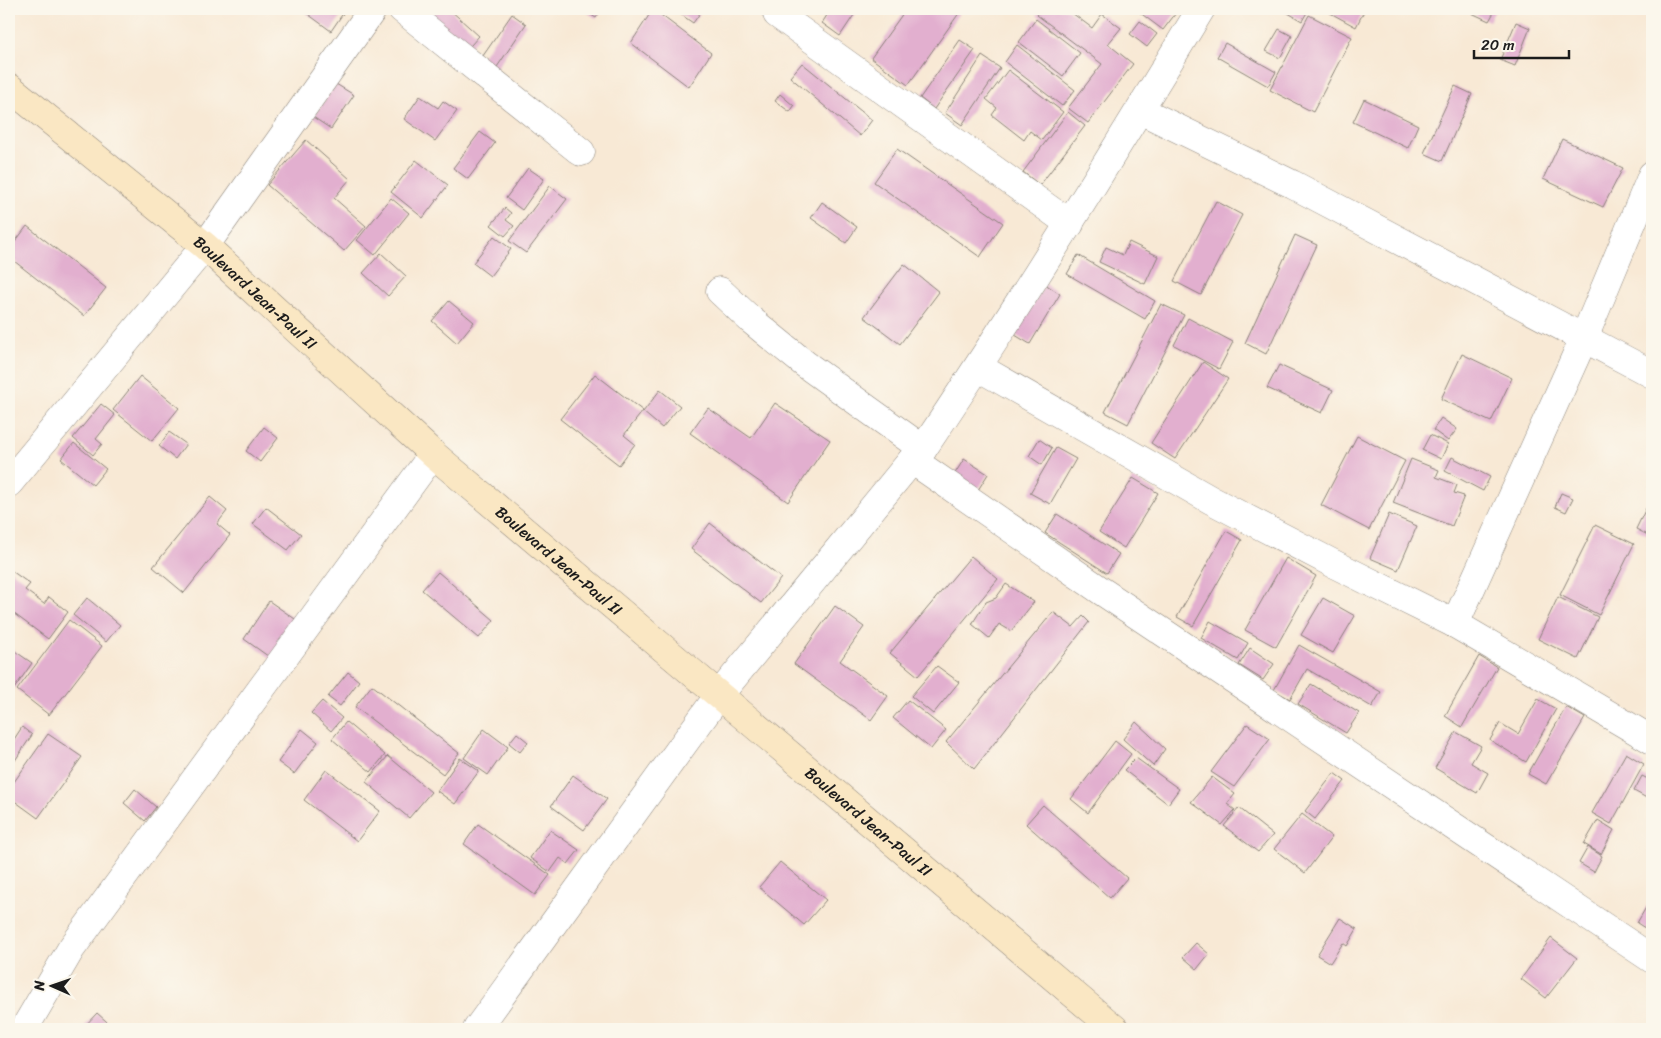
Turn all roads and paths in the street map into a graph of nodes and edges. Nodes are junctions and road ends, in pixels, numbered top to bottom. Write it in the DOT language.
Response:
graph roads {
  1 [pos="373,9"];
  2 [pos="402,9"];
  3 [pos="1201,9"];
  4 [pos="777,14"];
  5 [pos="9,87"];
  6 [pos="1140,110"];
  7 [pos="581,152"];
  8 [pos="1652,175"];
  9 [pos="1070,224"];
  10 [pos="205,246"];
  11 [pos="720,291"];
  12 [pos="1584,338"];
  13 [pos="978,367"];
  14 [pos="1652,374"];
  15 [pos="432,454"];
  16 [pos="918,455"];
  17 [pos="9,483"];
  18 [pos="1455,624"];
  19 [pos="719,696"];
  20 [pos="1652,740"];
  21 [pos="1652,959"];
  22 [pos="24,1029"];
  23 [pos="477,1029"];
  24 [pos="1116,1029"];
  1 -- 10 [label="street"];
  2 -- 7 [label="street"];
  3 -- 6 [label="street"];
  4 -- 9 [label="street"];
  5 -- 10 [label="main road, Boulevard Jean-Paul II"];
  6 -- 9 [label="street"];
  6 -- 12 [label="street"];
  8 -- 12 [label="street"];
  9 -- 13 [label="street"];
  10 -- 15 [label="main road, Boulevard Jean-Paul II"];
  10 -- 17 [label="street"];
  11 -- 16 [label="street"];
  12 -- 14 [label="street"];
  12 -- 18 [label="street"];
  13 -- 16 [label="street"];
  13 -- 18 [label="street"];
  15 -- 19 [label="main road, Boulevard Jean-Paul II"];
  15 -- 22 [label="street"];
  16 -- 19 [label="street"];
  16 -- 21 [label="street"];
  18 -- 20 [label="street"];
  19 -- 23 [label="street"];
  19 -- 24 [label="main road, Boulevard Jean-Paul II"];
}
